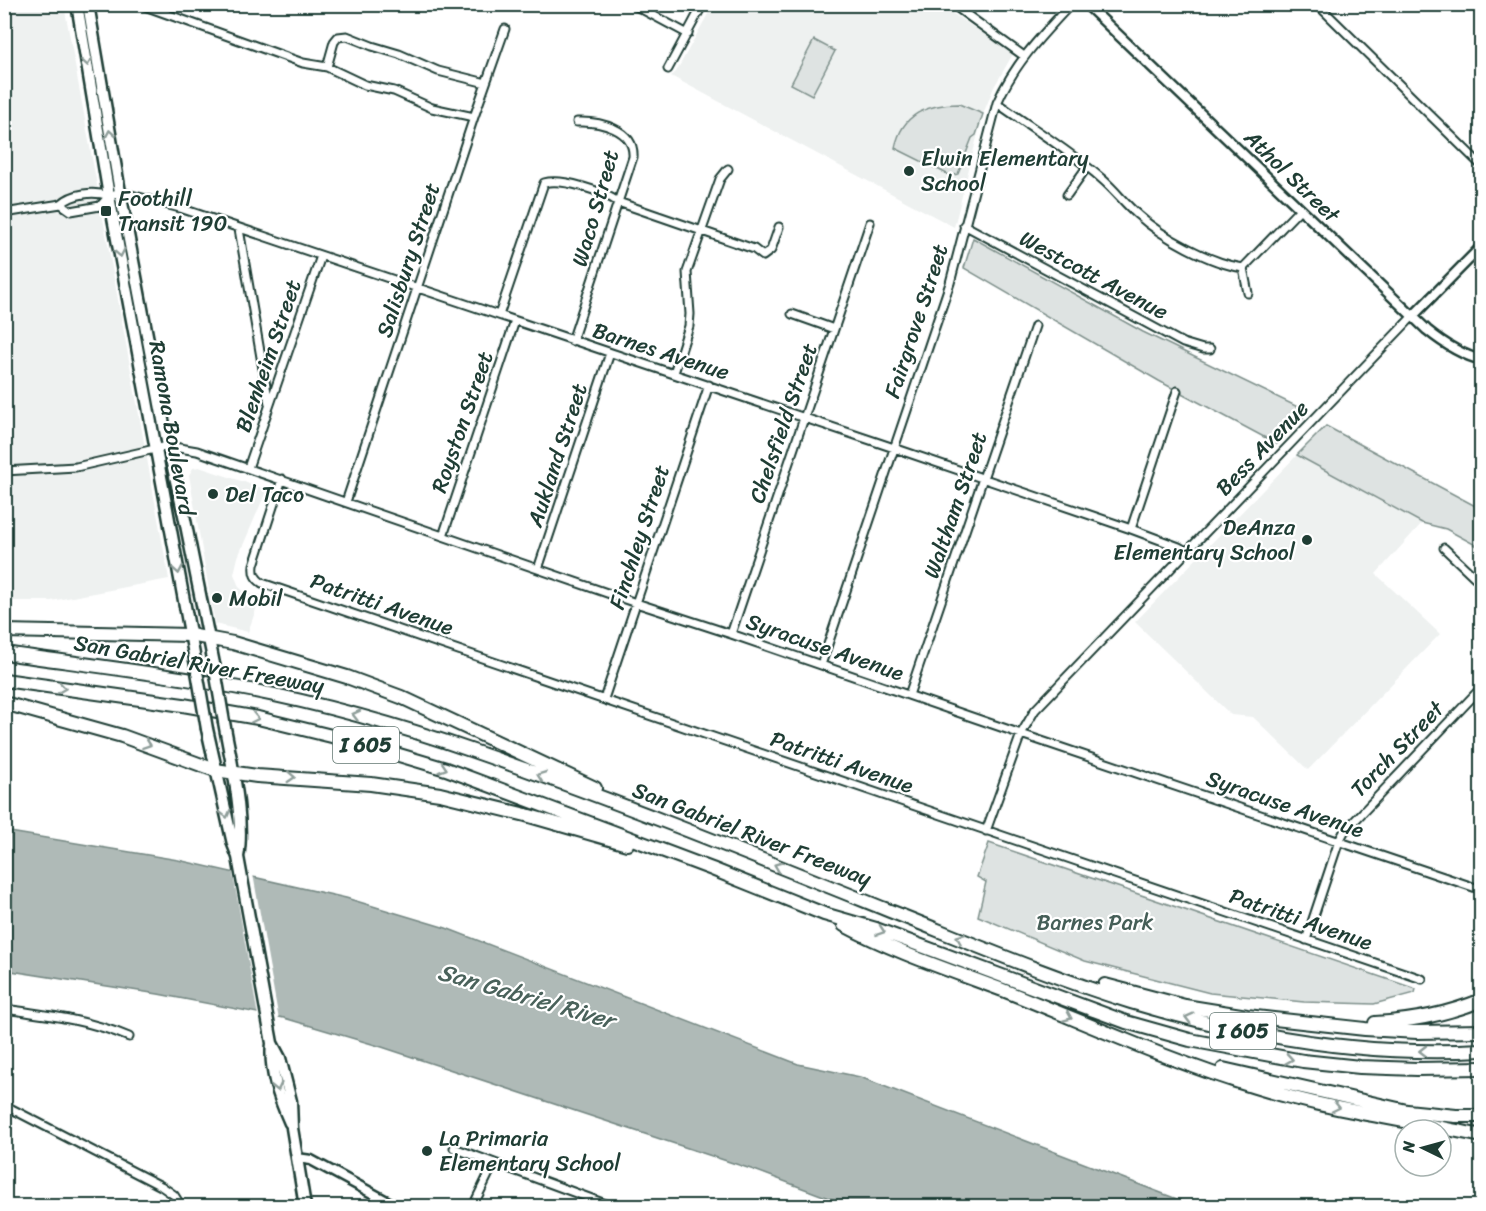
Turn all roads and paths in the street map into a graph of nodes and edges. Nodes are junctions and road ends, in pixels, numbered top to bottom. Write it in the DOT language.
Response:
graph roads {
  1 [pos="76,4"];
  2 [pos="88,4"];
  3 [pos="140,4"];
  4 [pos="632,4"];
  5 [pos="703,4"];
  6 [pos="952,4"];
  7 [pos="1071,4"];
  8 [pos="1086,4"];
  9 [pos="1317,4"];
  10 [pos="505,29"];
  11 [pos="688,34"];
  12 [pos="1024,56"];
  13 [pos="327,67"];
  14 [pos="668,69"];
  15 [pos="486,83"];
  16 [pos="998,103"];
  17 [pos="474,117"];
  18 [pos="577,122"];
  19 [pos="1482,166"];
  20 [pos="1087,167"];
  21 [pos="728,169"];
  22 [pos="115,194"];
  23 [pos="1067,195"];
  24 [pos="618,202"];
  25 [pos="61,204"];
  26 [pos="1300,209"];
  27 [pos="4,213"];
  28 [pos="870,223"];
  29 [pos="964,225"];
  30 [pos="779,227"];
  31 [pos="239,229"];
  32 [pos="701,231"];
  33 [pos="1482,246"];
  34 [pos="321,256"];
  35 [pos="1243,268"];
  36 [pos="417,288"];
  37 [pos="1248,293"];
  38 [pos="792,314"];
  39 [pos="499,315"];
  40 [pos="1413,316"];
  41 [pos="515,321"];
  42 [pos="1035,326"];
  43 [pos="834,329"];
  44 [pos="572,341"];
  45 [pos="1210,349"];
  46 [pos="610,353"];
  47 [pos="1482,360"];
  48 [pos="674,374"];
  49 [pos="709,385"];
  50 [pos="1177,391"];
  51 [pos="270,406"];
  52 [pos="804,418"];
  53 [pos="168,446"];
  54 [pos="894,448"];
  55 [pos="156,449"];
  56 [pos="248,468"];
  57 [pos="4,471"];
  58 [pos="282,479"];
  59 [pos="983,479"];
  60 [pos="346,502"];
  61 [pos="1131,529"];
  62 [pos="443,536"];
  63 [pos="1444,548"];
  64 [pos="1188,552"];
  65 [pos="538,569"];
  66 [pos="1482,584"];
  67 [pos="636,603"];
  68 [pos="4,632"];
  69 [pos="731,634"];
  70 [pos="190,635"];
  71 [pos="208,638"];
  72 [pos="4,653"];
  73 [pos="821,664"];
  74 [pos="4,680"];
  75 [pos="1482,687"];
  76 [pos="909,695"];
  77 [pos="604,699"];
  78 [pos="4,704"];
  79 [pos="1021,734"];
  80 [pos="215,770"];
  81 [pos="233,773"];
  82 [pos="675,825"];
  83 [pos="986,831"];
  84 [pos="1339,841"];
  85 [pos="238,857"];
  86 [pos="712,869"];
  87 [pos="1482,890"];
  88 [pos="825,914"];
  89 [pos="1306,940"];
  90 [pos="1014,960"];
  91 [pos="1422,979"];
  92 [pos="1482,1000"];
  93 [pos="4,1009"];
  94 [pos="1324,1024"];
  95 [pos="1482,1031"];
  96 [pos="129,1037"];
  97 [pos="1482,1050"];
  98 [pos="1160,1053"];
  99 [pos="1482,1068"];
  100 [pos="4,1105"];
  101 [pos="1482,1116"];
  102 [pos="1482,1136"];
  103 [pos="454,1148"];
  104 [pos="297,1158"];
  105 [pos="494,1163"];
  106 [pos="181,1206"];
  107 [pos="305,1206"];
  108 [pos="396,1206"];
  109 [pos="473,1206"];
  110 [pos="611,1206"];
  1 -- 22 [label="main road, Ramona Boulevard, one-way"];
  22 -- 2 [label="main road, Ramona Boulevard, one-way"];
  3 -- 13 [label="street"];
  4 -- 11 [label="street"];
  5 -- 11 [label="street"];
  6 -- 12 [label="street"];
  7 -- 12 [label="street, Fairgrove Street"];
  8 -- 26 [label="street, Athol Street"];
  9 -- 19 [label="street"];
  10 -- 15 [label="street, Salisbury Street"];
  11 -- 14 [label="street"];
  12 -- 16 [label="street, Fairgrove Street"];
  13 -- 15 [label="street"];
  13 -- 17 [label="street"];
  15 -- 17 [label="street, Salisbury Street"];
  16 -- 20 [label="street"];
  16 -- 29 [label="street, Fairgrove Street"];
  17 -- 36 [label="street, Salisbury Street"];
  18 -- 24 [label="street, Waco Street"];
  20 -- 23 [label="street"];
  20 -- 35 [label="street"];
  21 -- 32 [label="street"];
  22 -- 25 [label="street, Barnes Avenue"];
  22 -- 25 [label="street"];
  22 -- 31 [label="street, Barnes Avenue"];
  22 -- 53 [label="main road, Ramona Boulevard"];
  22 -- 55 [label="main road, Ramona Boulevard, one-way"];
  24 -- 32 [label="street"];
  24 -- 39 [label="street"];
  24 -- 44 [label="street, Waco Street"];
  25 -- 27 [label="street"];
  26 -- 35 [label="street"];
  26 -- 40 [label="street, Athol Street"];
  28 -- 43 [label="street, Chelsfield Street"];
  29 -- 45 [label="street, Westcott Avenue"];
  29 -- 54 [label="street, Fairgrove Street"];
  30 -- 32 [label="street"];
  31 -- 34 [label="street, Barnes Avenue"];
  31 -- 51 [label="street"];
  32 -- 48 [label="street"];
  33 -- 40 [label="street, Bess Avenue"];
  34 -- 36 [label="street, Barnes Avenue"];
  34 -- 51 [label="street, Blenheim Street"];
  35 -- 37 [label="street"];
  36 -- 39 [label="street, Barnes Avenue"];
  36 -- 60 [label="street, Salisbury Street"];
  38 -- 43 [label="street"];
  39 -- 41 [label="street, Barnes Avenue"];
  40 -- 47 [label="street, Athol Street"];
  40 -- 64 [label="street, Bess Avenue"];
  41 -- 44 [label="street, Barnes Avenue"];
  41 -- 62 [label="street, Royston Street"];
  42 -- 59 [label="street, Waltham Street"];
  43 -- 52 [label="street, Chelsfield Street"];
  44 -- 46 [label="street, Barnes Avenue"];
  46 -- 48 [label="street, Barnes Avenue"];
  46 -- 65 [label="street, Aukland Street"];
  48 -- 49 [label="street, Barnes Avenue"];
  49 -- 52 [label="street, Barnes Avenue"];
  49 -- 67 [label="street, Finchley Street"];
  50 -- 61 [label="street"];
  51 -- 56 [label="street, Blenheim Street"];
  52 -- 54 [label="street, Barnes Avenue"];
  52 -- 69 [label="street, Chelsfield Street"];
  53 -- 55 [label="street, Syracuse Avenue"];
  53 -- 56 [label="street, Syracuse Avenue"];
  53 -- 71 [label="main road, Ramona Boulevard"];
  54 -- 59 [label="street, Barnes Avenue"];
  54 -- 73 [label="street, Fairgrove Street"];
  55 -- 57 [label="street, Syracuse Avenue"];
  55 -- 70 [label="main road, Ramona Boulevard, one-way"];
  56 -- 58 [label="street, Syracuse Avenue"];
  58 -- 60 [label="street, Syracuse Avenue"];
  58 -- 77 [label="street, Patritti Avenue"];
  59 -- 61 [label="street, Barnes Avenue"];
  59 -- 76 [label="street, Waltham Street"];
  60 -- 62 [label="street, Syracuse Avenue"];
  61 -- 64 [label="street, Barnes Avenue"];
  62 -- 65 [label="street, Syracuse Avenue"];
  63 -- 66 [label="street"];
  64 -- 79 [label="street, Bess Avenue"];
  65 -- 67 [label="street, Syracuse Avenue"];
  67 -- 69 [label="street, Syracuse Avenue"];
  67 -- 77 [label="street, Finchley Street"];
  68 -- 70 [label="highway"];
  69 -- 73 [label="street, Syracuse Avenue"];
  70 -- 71 [label="highway"];
  70 -- 80 [label="main road, Ramona Boulevard, bridge"];
  71 -- 81 [label="main road, Ramona Boulevard, bridge"];
  71 -- 82 [label="highway"];
  82 -- 72 [label="highway, San Gabriel River Freeway / I 605, one-way"];
  73 -- 76 [label="street, Syracuse Avenue"];
  74 -- 86 [label="highway, San Gabriel River Freeway / I 605, one-way"];
  75 -- 84 [label="street, Torch Street"];
  76 -- 79 [label="street, Syracuse Avenue"];
  77 -- 83 [label="street, Patritti Avenue"];
  78 -- 80 [label="highway, one-way"];
  79 -- 83 [label="street, Bess Avenue"];
  79 -- 84 [label="street, Syracuse Avenue"];
  80 -- 81 [label="highway"];
  80 -- 85 [label="main road, Ramona Boulevard, one-way"];
  81 -- 85 [label="main road, Ramona Boulevard"];
  81 -- 86 [label="highway, one-way"];
  90 -- 82 [label="highway, San Gabriel River Freeway / I 605, one-way"];
  83 -- 89 [label="street, Patritti Avenue"];
  84 -- 87 [label="street, Syracuse Avenue"];
  84 -- 89 [label="street, Torch Street"];
  85 -- 104 [label="main road, Ramona Boulevard"];
  86 -- 88 [label="highway, San Gabriel River Freeway / I 605"];
  88 -- 98 [label="highway, one-way"];
  88 -- 99 [label="highway, San Gabriel River Freeway / I 605, one-way"];
  89 -- 91 [label="street, Patritti Avenue"];
  90 -- 94 [label="highway"];
  97 -- 90 [label="highway, San Gabriel River Freeway / I 605, one-way"];
  92 -- 94 [label="highway"];
  93 -- 96 [label="street"];
  94 -- 95 [label="highway"];
  98 -- 101 [label="highway"];
  98 -- 102 [label="highway, one-way"];
  100 -- 106 [label="street"];
  103 -- 105 [label="street"];
  104 -- 107 [label="main road, Ramona Boulevard"];
  104 -- 108 [label="street"];
  105 -- 109 [label="street"];
  105 -- 110 [label="street"];
}
